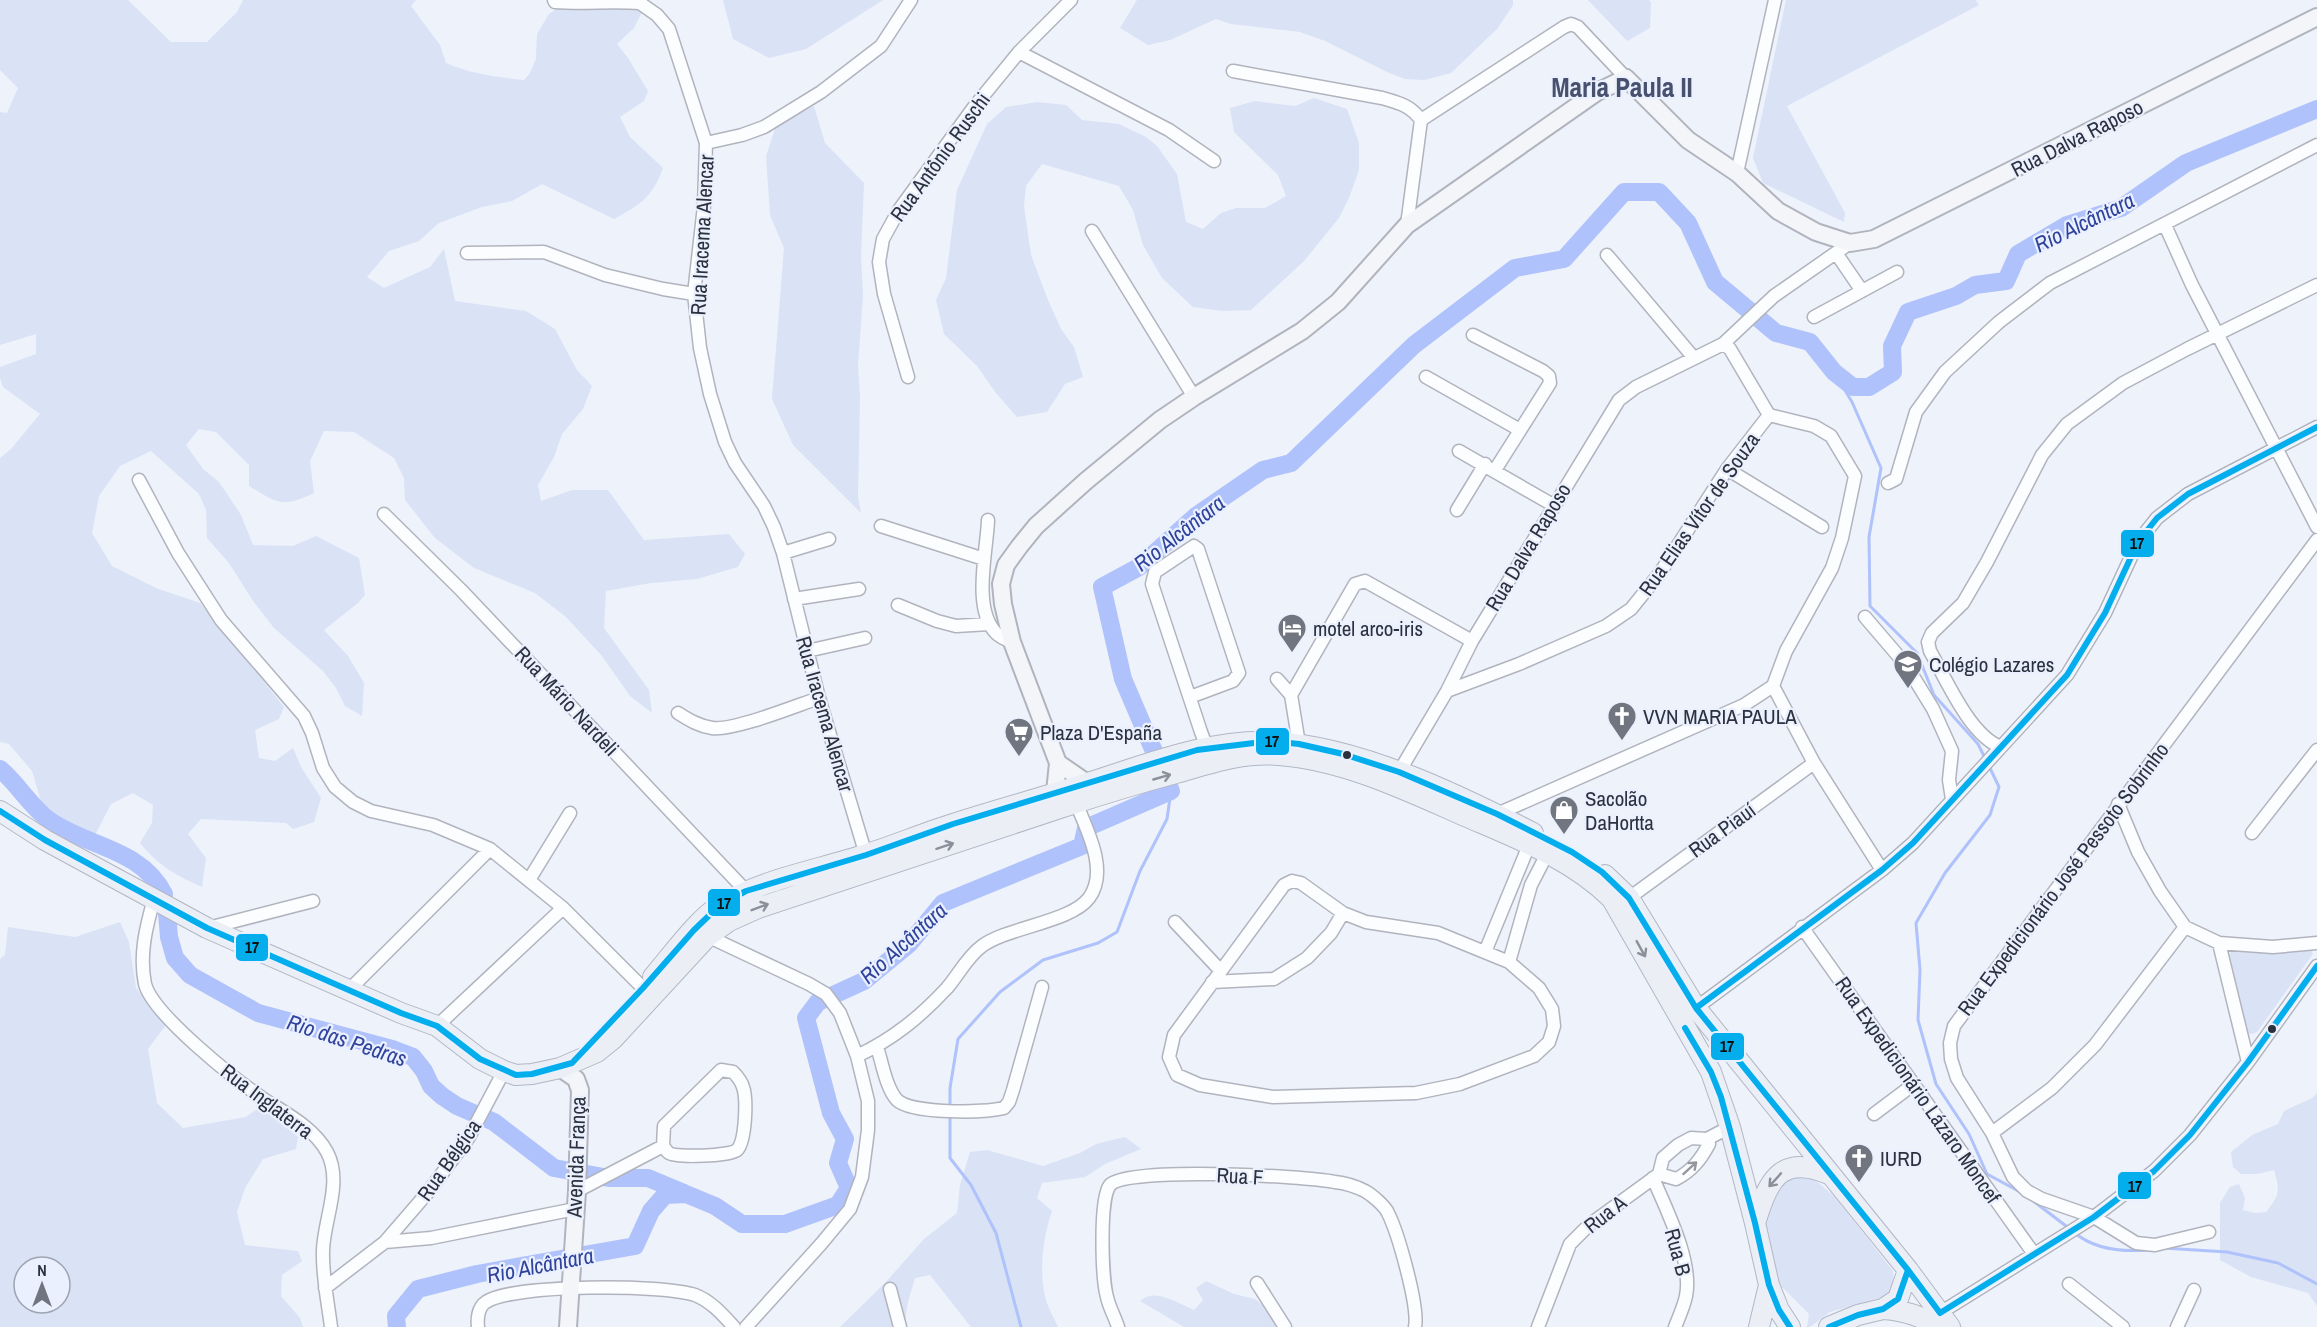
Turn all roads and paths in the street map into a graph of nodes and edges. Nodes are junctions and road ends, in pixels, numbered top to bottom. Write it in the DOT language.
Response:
graph roads {
  1 [pos="554,0"];
  2 [pos="911,0"];
  3 [pos="1071,0"];
  4 [pos="1775,0"];
  5 [pos="636,1"];
  6 [pos="2317,16"];
  7 [pos="1019,52"];
  8 [pos="1233,71"];
  9 [pos="1626,78"];
  10 [pos="1420,120"];
  11 [pos="706,143"];
  12 [pos="2317,145"];
  13 [pos="1214,160"];
  14 [pos="1737,173"];
  15 [pos="1407,225"];
  16 [pos="2165,225"];
  17 [pos="1092,231"];
  18 [pos="1850,243"];
  19 [pos="467,253"];
  20 [pos="1836,253"];
  21 [pos="1607,255"];
  22 [pos="1897,272"];
  23 [pos="2317,285"];
  24 [pos="1862,291"];
  25 [pos="694,294"];
  26 [pos="1814,317"];
  27 [pos="1473,335"];
  28 [pos="2218,335"];
  29 [pos="1723,344"];
  30 [pos="1694,358"];
  31 [pos="908,377"];
  32 [pos="1426,377"];
  33 [pos="1194,397"];
  34 [pos="1769,415"];
  35 [pos="2317,427"];
  36 [pos="1520,430"];
  37 [pos="2276,448"];
  38 [pos="1459,451"];
  39 [pos="1490,467"];
  40 [pos="1727,469"];
  41 [pos="139,480"];
  42 [pos="1888,483"];
  43 [pos="1553,505"];
  44 [pos="1457,510"];
  45 [pos="384,514"];
  46 [pos="988,520"];
  47 [pos="881,526"];
  48 [pos="1822,527"];
  49 [pos="2317,527"];
  50 [pos="829,539"];
  51 [pos="2317,540"];
  52 [pos="783,553"];
  53 [pos="984,559"];
  54 [pos="859,589"];
  55 [pos="794,599"];
  56 [pos="898,605"];
  57 [pos="1865,617"];
  58 [pos="989,624"];
  59 [pos="865,638"];
  60 [pos="1472,641"];
  61 [pos="1012,642"];
  62 [pos="807,651"];
  63 [pos="1277,679"];
  64 [pos="1773,686"];
  65 [pos="1447,691"];
  66 [pos="1291,695"];
  67 [pos="1190,697"];
  68 [pos="819,698"];
  69 [pos="678,713"];
  70 [pos="1299,744"];
  71 [pos="2000,749"];
  72 [pos="2317,750"];
  73 [pos="1203,754"];
  74 [pos="1058,763"];
  75 [pos="1814,763"];
  76 [pos="1399,772"];
  77 [pos="1117,782"];
  78 [pos="1087,783"];
  79 [pos="1055,792"];
  80 [pos="1953,799"];
  81 [pos="1076,803"];
  82 [pos="2118,804"];
  83 [pos="0,811"];
  84 [pos="570,813"];
  85 [pos="1497,814"];
  86 [pos="2252,833"];
  87 [pos="1528,845"];
  88 [pos="490,849"];
  89 [pos="1547,854"];
  90 [pos="866,855"];
  91 [pos="1882,870"];
  92 [pos="529,880"];
  93 [pos="746,891"];
  94 [pos="1629,898"];
  95 [pos="154,899"];
  96 [pos="313,902"];
  97 [pos="562,908"];
  98 [pos="1343,913"];
  99 [pos="1175,922"];
  100 [pos="1802,927"];
  101 [pos="2184,927"];
  102 [pos="207,928"];
  103 [pos="701,933"];
  104 [pos="2219,943"];
  105 [pos="2317,943"];
  106 [pos="1485,952"];
  107 [pos="1509,962"];
  108 [pos="2317,966"];
  109 [pos="1221,970"];
  110 [pos="1212,982"];
  111 [pos="1042,987"];
  112 [pos="643,988"];
  113 [pos="349,990"];
  114 [pos="1696,1008"];
  115 [pos="437,1026"];
  116 [pos="877,1047"];
  117 [pos="857,1056"];
  118 [pos="1734,1056"];
  119 [pos="2248,1062"];
  120 [pos="566,1065"];
  121 [pos="504,1071"];
  122 [pos="1711,1072"];
  123 [pos="1914,1084"];
  124 [pos="1874,1114"];
  125 [pos="1730,1127"];
  126 [pos="1992,1133"];
  127 [pos="1707,1139"];
  128 [pos="663,1146"];
  129 [pos="1829,1174"];
  130 [pos="1656,1176"];
  131 [pos="577,1191"];
  132 [pos="575,1209"];
  133 [pos="2094,1217"];
  134 [pos="1755,1223"];
  135 [pos="2210,1233"];
  136 [pos="385,1242"];
  137 [pos="2034,1254"];
  138 [pos="1908,1270"];
  139 [pos="570,1280"];
  140 [pos="1257,1283"];
  141 [pos="2069,1284"];
  142 [pos="1769,1285"];
  143 [pos="325,1288"];
  144 [pos="891,1289"];
  145 [pos="2194,1290"];
  146 [pos="1883,1309"];
  147 [pos="1943,1322"];
  148 [pos="331,1327"];
  149 [pos="478,1327"];
  150 [pos="568,1327"];
  151 [pos="734,1327"];
  152 [pos="746,1327"];
  153 [pos="900,1327"];
  154 [pos="1118,1327"];
  155 [pos="1285,1327"];
  156 [pos="1415,1327"];
  157 [pos="1538,1327"];
  158 [pos="1675,1327"];
  159 [pos="1759,1327"];
  160 [pos="1790,1327"];
  161 [pos="1829,1327"];
  162 [pos="2123,1327"];
  163 [pos="2177,1327"];
  1 -- 5 [label="street"];
  2 -- 11 [label="street"];
  3 -- 7 [label="street, Rua Antônio Ruschi"];
  4 -- 14 [label="street"];
  5 -- 11 [label="street, Rua Iracema Alencar"];
  6 -- 18 [label="street, Rua Dalva Raposo"];
  7 -- 13 [label="street"];
  7 -- 31 [label="street, Rua Antônio Ruschi"];
  8 -- 10 [label="street"];
  9 -- 10 [label="street"];
  9 -- 14 [label="street"];
  9 -- 15 [label="street"];
  10 -- 15 [label="street"];
  11 -- 25 [label="street, Rua Iracema Alencar"];
  12 -- 16 [label="street"];
  14 -- 18 [label="street"];
  15 -- 33 [label="street"];
  16 -- 28 [label="street"];
  16 -- 42 [label="street"];
  17 -- 33 [label="street"];
  18 -- 20 [label="street, Rua Dalva Raposo"];
  19 -- 25 [label="street"];
  20 -- 24 [label="street"];
  20 -- 29 [label="street, Rua Dalva Raposo"];
  21 -- 30 [label="street"];
  22 -- 24 [label="street"];
  23 -- 28 [label="street"];
  24 -- 26 [label="street"];
  25 -- 52 [label="street, Rua Iracema Alencar"];
  27 -- 36 [label="street"];
  28 -- 37 [label="street"];
  28 -- 71 [label="street"];
  29 -- 30 [label="street, Rua Dalva Raposo"];
  29 -- 34 [label="street"];
  30 -- 43 [label="street, Rua Dalva Raposo"];
  32 -- 36 [label="street"];
  33 -- 61 [label="street"];
  34 -- 40 [label="street, Rua Elias Vítor de Souza"];
  34 -- 64 [label="street, Rua Elias Vítor de Souza"];
  35 -- 37 [label="street"];
  36 -- 39 [label="street"];
  37 -- 49 [label="street"];
  37 -- 71 [label="street"];
  38 -- 39 [label="street"];
  39 -- 43 [label="street"];
  39 -- 44 [label="street"];
  40 -- 48 [label="street"];
  40 -- 65 [label="street, Rua Elias Vítor de Souza"];
  41 -- 88 [label="street"];
  43 -- 60 [label="street, Rua Dalva Raposo"];
  45 -- 93 [label="street, Rua Mário Nardeli"];
  46 -- 53 [label="street"];
  47 -- 53 [label="street"];
  50 -- 52 [label="street"];
  51 -- 82 [label="street, Rua Expedicionário José Pessoto Sobrinho"];
  52 -- 55 [label="street, Rua Iracema Alencar"];
  53 -- 58 [label="street"];
  54 -- 55 [label="street"];
  55 -- 62 [label="street, Rua Iracema Alencar"];
  56 -- 58 [label="street"];
  57 -- 80 [label="street"];
  58 -- 61 [label="street"];
  59 -- 62 [label="street"];
  60 -- 65 [label="street, Rua Dalva Raposo"];
  60 -- 66 [label="street"];
  61 -- 74 [label="street"];
  62 -- 68 [label="street, Rua Iracema Alencar"];
  63 -- 66 [label="street"];
  64 -- 75 [label="street"];
  64 -- 85 [label="street"];
  65 -- 76 [label="street, Rua Dalva Raposo"];
  66 -- 70 [label="street"];
  67 -- 67 [label="street"];
  67 -- 73 [label="street"];
  68 -- 69 [label="street"];
  68 -- 90 [label="street, Rua Iracema Alencar"];
  70 -- 73 [label="main road"];
  70 -- 76 [label="main road"];
  71 -- 80 [label="street"];
  72 -- 86 [label="street"];
  73 -- 77 [label="main road"];
  73 -- 87 [label="main road"];
  74 -- 78 [label="street"];
  74 -- 79 [label="street"];
  75 -- 91 [label="street"];
  75 -- 94 [label="street, Rua Piauí"];
  76 -- 85 [label="main road"];
  77 -- 78 [label="main road"];
  77 -- 81 [label="main road"];
  78 -- 79 [label="main road"];
  79 -- 90 [label="main road"];
  80 -- 91 [label="street"];
  103 -- 81 [label="main road, one-way"];
  81 -- 116 [label="street"];
  82 -- 101 [label="street"];
  82 -- 126 [label="street, Rua Expedicionário José Pessoto Sobrinho"];
  83 -- 95 [label="main road"];
  84 -- 92 [label="street"];
  85 -- 94 [label="main road"];
  87 -- 89 [label="main road"];
  87 -- 106 [label="street"];
  88 -- 92 [label="street"];
  88 -- 113 [label="street"];
  89 -- 107 [label="street"];
  89 -- 122 [label="main road, one-way"];
  90 -- 93 [label="main road"];
  91 -- 100 [label="street"];
  92 -- 97 [label="street"];
  93 -- 103 [label="main road"];
  94 -- 114 [label="main road"];
  95 -- 102 [label="main road"];
  95 -- 143 [label="street, Rua Inglaterra"];
  96 -- 102 [label="street"];
  97 -- 112 [label="street"];
  97 -- 115 [label="street"];
  98 -- 106 [label="street"];
  98 -- 109 [label="street"];
  98 -- 110 [label="street"];
  99 -- 109 [label="street"];
  100 -- 114 [label="street"];
  100 -- 123 [label="street, Rua Expedicionário Lázaro Moncef"];
  101 -- 104 [label="street"];
  101 -- 126 [label="street"];
  102 -- 113 [label="main road"];
  103 -- 112 [label="main road"];
  103 -- 117 [label="street"];
  103 -- 120 [label="main road"];
  104 -- 105 [label="street"];
  104 -- 119 [label="street"];
  106 -- 107 [label="street"];
  107 -- 110 [label="street"];
  108 -- 119 [label="street"];
  109 -- 110 [label="street"];
  111 -- 116 [label="street"];
  112 -- 120 [label="main road"];
  113 -- 115 [label="main road"];
  114 -- 118 [label="main road"];
  115 -- 121 [label="main road"];
  116 -- 117 [label="street"];
  117 -- 152 [label="street"];
  118 -- 122 [label="main road"];
  118 -- 129 [label="main road"];
  119 -- 133 [label="street"];
  120 -- 121 [label="main road"];
  120 -- 131 [label="street, Avenida França"];
  121 -- 136 [label="street, Rua Bélgica"];
  122 -- 125 [label="main road"];
  123 -- 124 [label="street"];
  123 -- 137 [label="street, Rua Expedicionário Lázaro Moncef"];
  125 -- 127 [label="street"];
  125 -- 134 [label="main road"];
  126 -- 133 [label="street, Rua Expedicionário José Pessoto Sobrinho"];
  127 -- 130 [label="street, Rua A"];
  130 -- 127 [label="street, one-way"];
  128 -- 128 [label="street"];
  128 -- 131 [label="street"];
  129 -- 134 [label="main road, one-way"];
  129 -- 138 [label="main road"];
  130 -- 157 [label="street, Rua A"];
  130 -- 158 [label="street, Rua B"];
  131 -- 132 [label="street, Avenida França"];
  132 -- 136 [label="street, Rua Bélgica"];
  132 -- 139 [label="street, Avenida França"];
  133 -- 135 [label="street, Rua Expedicionário José Pessoto Sobrinho"];
  133 -- 137 [label="street"];
  134 -- 142 [label="main road"];
  136 -- 143 [label="street, Rua Bélgica"];
  137 -- 147 [label="street"];
  138 -- 146 [label="main road"];
  138 -- 147 [label="main road"];
  139 -- 149 [label="street"];
  139 -- 150 [label="street, Avenida França"];
  139 -- 151 [label="street"];
  140 -- 155 [label="street"];
  141 -- 162 [label="street"];
  142 -- 159 [label="main road"];
  142 -- 160 [label="main road"];
  143 -- 148 [label="street, Rua Inglaterra"];
  144 -- 153 [label="street"];
  145 -- 163 [label="street"];
  146 -- 147 [label="main road"];
  146 -- 161 [label="main road"];
  154 -- 156 [label="street, Rua F"];
}
